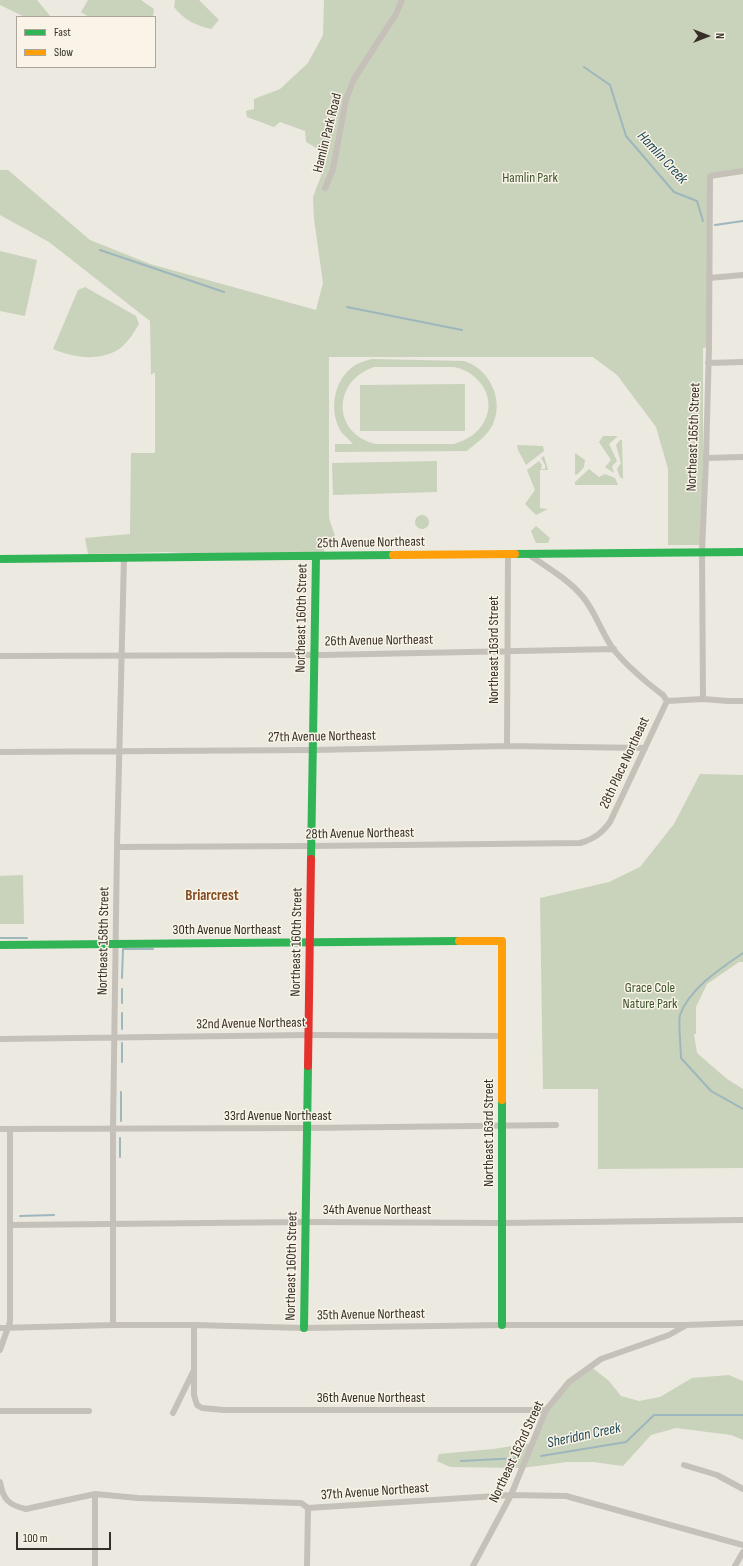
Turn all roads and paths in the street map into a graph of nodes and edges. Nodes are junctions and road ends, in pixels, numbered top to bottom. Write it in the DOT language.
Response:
graph roads {
  1 [pos="402,0"];
  2 [pos="743,170"];
  3 [pos="325,188"];
  4 [pos="743,275"];
  5 [pos="709,278"];
  6 [pos="743,362"];
  7 [pos="708,363"];
  8 [pos="743,457"];
  9 [pos="706,458"];
  10 [pos="702,551"];
  11 [pos="743,552"];
  12 [pos="508,554"];
  13 [pos="528,554"];
  14 [pos="316,556"];
  15 [pos="124,557"];
  16 [pos="0,559"];
  17 [pos="614,649"];
  18 [pos="508,651"];
  19 [pos="121,654"];
  20 [pos="314,655"];
  21 [pos="0,656"];
  22 [pos="703,698"];
  23 [pos="667,701"];
  24 [pos="743,701"];
  25 [pos="507,746"];
  26 [pos="644,748"];
  27 [pos="313,750"];
  28 [pos="119,751"];
  29 [pos="0,752"];
  30 [pos="600,834"];
  31 [pos="312,846"];
  32 [pos="117,847"];
  33 [pos="502,941"];
  34 [pos="310,943"];
  35 [pos="116,944"];
  36 [pos="0,945"];
  37 [pos="309,1035"];
  38 [pos="502,1036"];
  39 [pos="115,1038"];
  40 [pos="0,1039"];
  41 [pos="556,1124"];
  42 [pos="502,1125"];
  43 [pos="114,1128"];
  44 [pos="308,1128"];
  45 [pos="0,1129"];
  46 [pos="10,1129"];
  47 [pos="743,1220"];
  48 [pos="306,1222"];
  49 [pos="502,1223"];
  50 [pos="10,1225"];
  51 [pos="114,1225"];
  52 [pos="743,1323"];
  53 [pos="114,1325"];
  54 [pos="194,1325"];
  55 [pos="502,1325"];
  56 [pos="686,1325"];
  57 [pos="0,1328"];
  58 [pos="8,1328"];
  59 [pos="304,1328"];
  60 [pos="0,1350"];
  61 [pos="194,1369"];
  62 [pos="546,1410"];
  63 [pos="0,1411"];
  64 [pos="89,1412"];
  65 [pos="173,1413"];
  66 [pos="684,1465"];
  67 [pos="0,1482"];
  68 [pos="743,1489"];
  69 [pos="95,1494"];
  70 [pos="511,1495"];
  71 [pos="308,1508"];
  72 [pos="743,1545"];
  73 [pos="743,1552"];
  74 [pos="95,1566"];
  75 [pos="307,1566"];
  76 [pos="472,1566"];
  77 [pos="482,1566"];
  78 [pos="735,1566"];
  1 -- 3 [label="street, Hamlin Park Road"];
  2 -- 5 [label="street, Northeast 165th Street"];
  4 -- 5 [label="street"];
  5 -- 7 [label="street, Northeast 165th Street"];
  6 -- 7 [label="street"];
  7 -- 9 [label="street, Northeast 165th Street"];
  8 -- 9 [label="street"];
  9 -- 10 [label="street, Northeast 165th Street"];
  10 -- 11 [label="street, 25th Avenue Northeast"];
  10 -- 13 [label="street, 25th Avenue Northeast"];
  10 -- 22 [label="street, Northeast 165th Street"];
  12 -- 13 [label="street, 25th Avenue Northeast"];
  12 -- 14 [label="street, 25th Avenue Northeast"];
  12 -- 18 [label="street, Northeast 163rd Street"];
  13 -- 17 [label="street"];
  14 -- 15 [label="street, 25th Avenue Northeast"];
  14 -- 20 [label="street, Northeast 160th Street"];
  15 -- 16 [label="street, 25th Avenue Northeast"];
  15 -- 19 [label="street, Northeast 158th Street"];
  17 -- 18 [label="street, 26th Avenue Northeast"];
  17 -- 23 [label="street"];
  18 -- 20 [label="street, 26th Avenue Northeast"];
  18 -- 25 [label="street, Northeast 163rd Street"];
  19 -- 20 [label="street, 26th Avenue Northeast"];
  19 -- 21 [label="street, 26th Avenue Northeast"];
  19 -- 28 [label="street, Northeast 158th Street"];
  20 -- 27 [label="street, Northeast 160th Street"];
  22 -- 23 [label="street"];
  22 -- 24 [label="street"];
  23 -- 26 [label="street, 28th Place Northeast"];
  25 -- 26 [label="street, 27th Avenue Northeast"];
  25 -- 27 [label="street, 27th Avenue Northeast"];
  26 -- 30 [label="street, 28th Place Northeast"];
  27 -- 28 [label="street, 27th Avenue Northeast"];
  27 -- 31 [label="street, Northeast 160th Street"];
  28 -- 29 [label="street, 27th Avenue Northeast"];
  28 -- 32 [label="street, Northeast 158th Street"];
  30 -- 31 [label="street, 28th Avenue Northeast"];
  31 -- 32 [label="street, 28th Avenue Northeast"];
  31 -- 34 [label="street, Northeast 160th Street"];
  32 -- 35 [label="street, Northeast 158th Street"];
  33 -- 34 [label="street, 30th Avenue Northeast"];
  33 -- 38 [label="street, Northeast 163rd Street"];
  34 -- 35 [label="street, 30th Avenue Northeast"];
  34 -- 37 [label="street, Northeast 160th Street"];
  35 -- 36 [label="street, 30th Avenue Northeast"];
  35 -- 39 [label="street, Northeast 158th Street"];
  37 -- 38 [label="street, 32nd Avenue Northeast"];
  37 -- 39 [label="street, 32nd Avenue Northeast"];
  37 -- 44 [label="street, Northeast 160th Street"];
  38 -- 42 [label="street, Northeast 163rd Street"];
  39 -- 40 [label="street, 32nd Avenue Northeast"];
  39 -- 43 [label="street, Northeast 158th Street"];
  41 -- 42 [label="street, 33rd Avenue Northeast"];
  42 -- 44 [label="street, 33rd Avenue Northeast"];
  42 -- 49 [label="street, Northeast 163rd Street"];
  43 -- 44 [label="street, 33rd Avenue Northeast"];
  43 -- 46 [label="street, 33rd Avenue Northeast"];
  43 -- 51 [label="street, Northeast 158th Street"];
  44 -- 48 [label="street, Northeast 160th Street"];
  45 -- 46 [label="street, 33rd Avenue Northeast"];
  46 -- 50 [label="street"];
  47 -- 49 [label="street, 34th Avenue Northeast"];
  48 -- 49 [label="street, 34th Avenue Northeast"];
  48 -- 51 [label="street, 34th Avenue Northeast"];
  48 -- 59 [label="street, Northeast 160th Street"];
  49 -- 55 [label="street, Northeast 163rd Street"];
  50 -- 51 [label="street, 34th Avenue Northeast"];
  50 -- 58 [label="street"];
  51 -- 53 [label="street, Northeast 158th Street"];
  52 -- 56 [label="street, 35th Avenue Northeast"];
  53 -- 54 [label="street, 35th Avenue Northeast"];
  53 -- 58 [label="street, 35th Avenue Northeast"];
  54 -- 59 [label="street, 35th Avenue Northeast"];
  54 -- 61 [label="street"];
  55 -- 56 [label="street, 35th Avenue Northeast"];
  55 -- 59 [label="street, 35th Avenue Northeast"];
  56 -- 62 [label="street, Northeast 162nd Street"];
  57 -- 58 [label="street, 35th Avenue Northeast"];
  58 -- 60 [label="street"];
  61 -- 62 [label="street, 36th Avenue Northeast"];
  61 -- 65 [label="street"];
  62 -- 70 [label="street, Northeast 162nd Street"];
  63 -- 64 [label="street"];
  66 -- 68 [label="street"];
  67 -- 69 [label="street, 37th Avenue Northeast"];
  69 -- 71 [label="street, 37th Avenue Northeast"];
  69 -- 74 [label="street"];
  70 -- 71 [label="street, 37th Avenue Northeast"];
  70 -- 72 [label="street, 37th Avenue Northeast"];
  70 -- 76 [label="street, Northeast 162nd Street"];
  71 -- 75 [label="street"];
  73 -- 78 [label="street"];
  76 -- 77 [label="street"];
}
